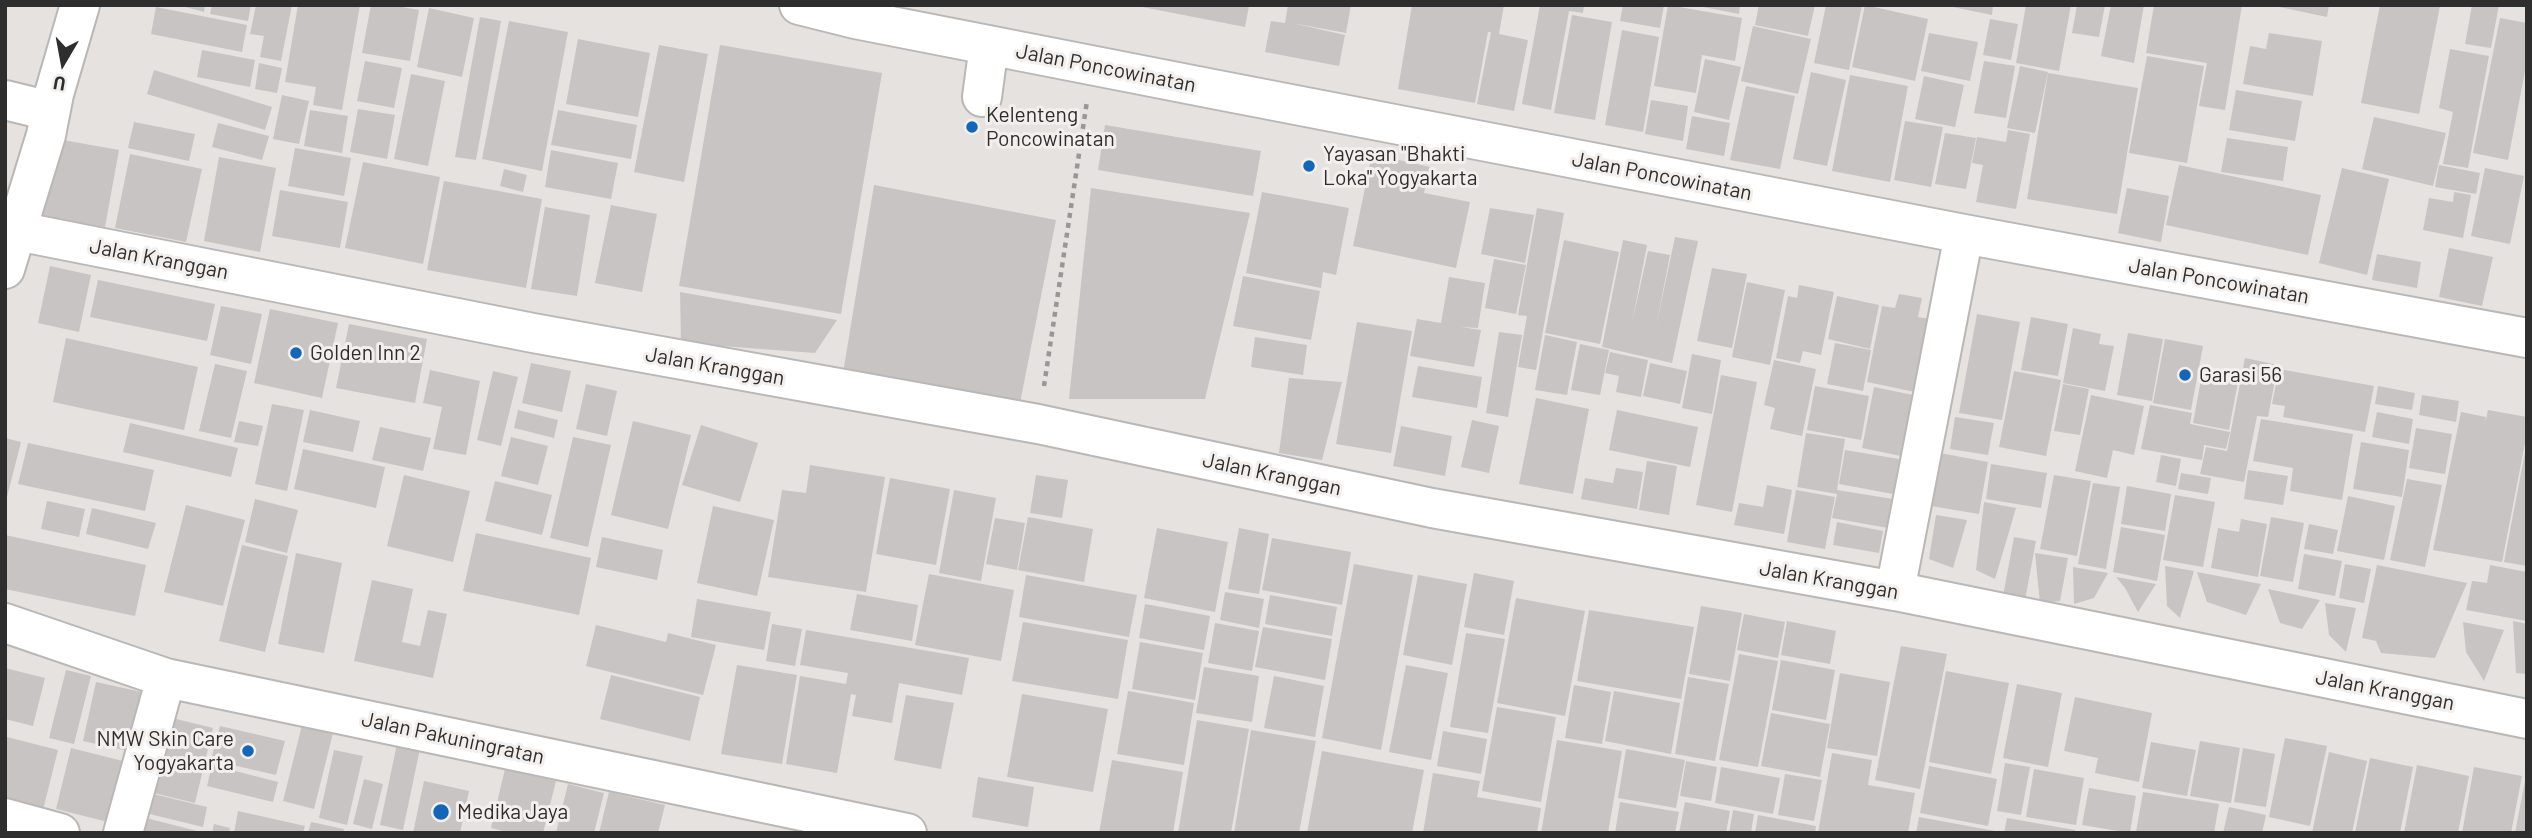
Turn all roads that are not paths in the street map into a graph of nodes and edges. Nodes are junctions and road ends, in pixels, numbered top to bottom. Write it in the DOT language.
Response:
graph roads {
  1 [pos="80,5"];
  2 [pos="799,5"];
  3 [pos="989,45"];
  4 [pos="982,97"];
  5 [pos="5,100"];
  6 [pos="5,123"];
  7 [pos="48,123"];
  8 [pos="16,192"];
  9 [pos="17,232"];
  10 [pos="1964,234"];
  11 [pos="5,269"];
  12 [pos="2527,338"];
  13 [pos="1895,591"];
  14 [pos="5,623"];
  15 [pos="166,678"];
  16 [pos="2527,719"];
  17 [pos="5,818"];
  18 [pos="869,829"];
  19 [pos="60,833"];
  20 [pos="123,833"];
  21 [pos="906,833"];
  1 -- 7 [label="street"];
  2 -- 3 [label="street, Jalan Poncowinatan"];
  3 -- 4 [label="street"];
  3 -- 10 [label="street, Jalan Poncowinatan"];
  5 -- 7 [label="street"];
  6 -- 7 [label="street"];
  7 -- 8 [label="street"];
  8 -- 9 [label="street"];
  9 -- 11 [label="street"];
  9 -- 13 [label="street, Jalan Kranggan"];
  10 -- 12 [label="street, Jalan Poncowinatan"];
  10 -- 13 [label="street"];
  13 -- 16 [label="street, Jalan Kranggan"];
  14 -- 15 [label="street, Jalan Pakuningratan"];
  15 -- 18 [label="street, Jalan Pakuningratan"];
  15 -- 20 [label="street"];
  17 -- 19 [label="street"];
  18 -- 21 [label="street, Jalan Pakuningratan"];
}
